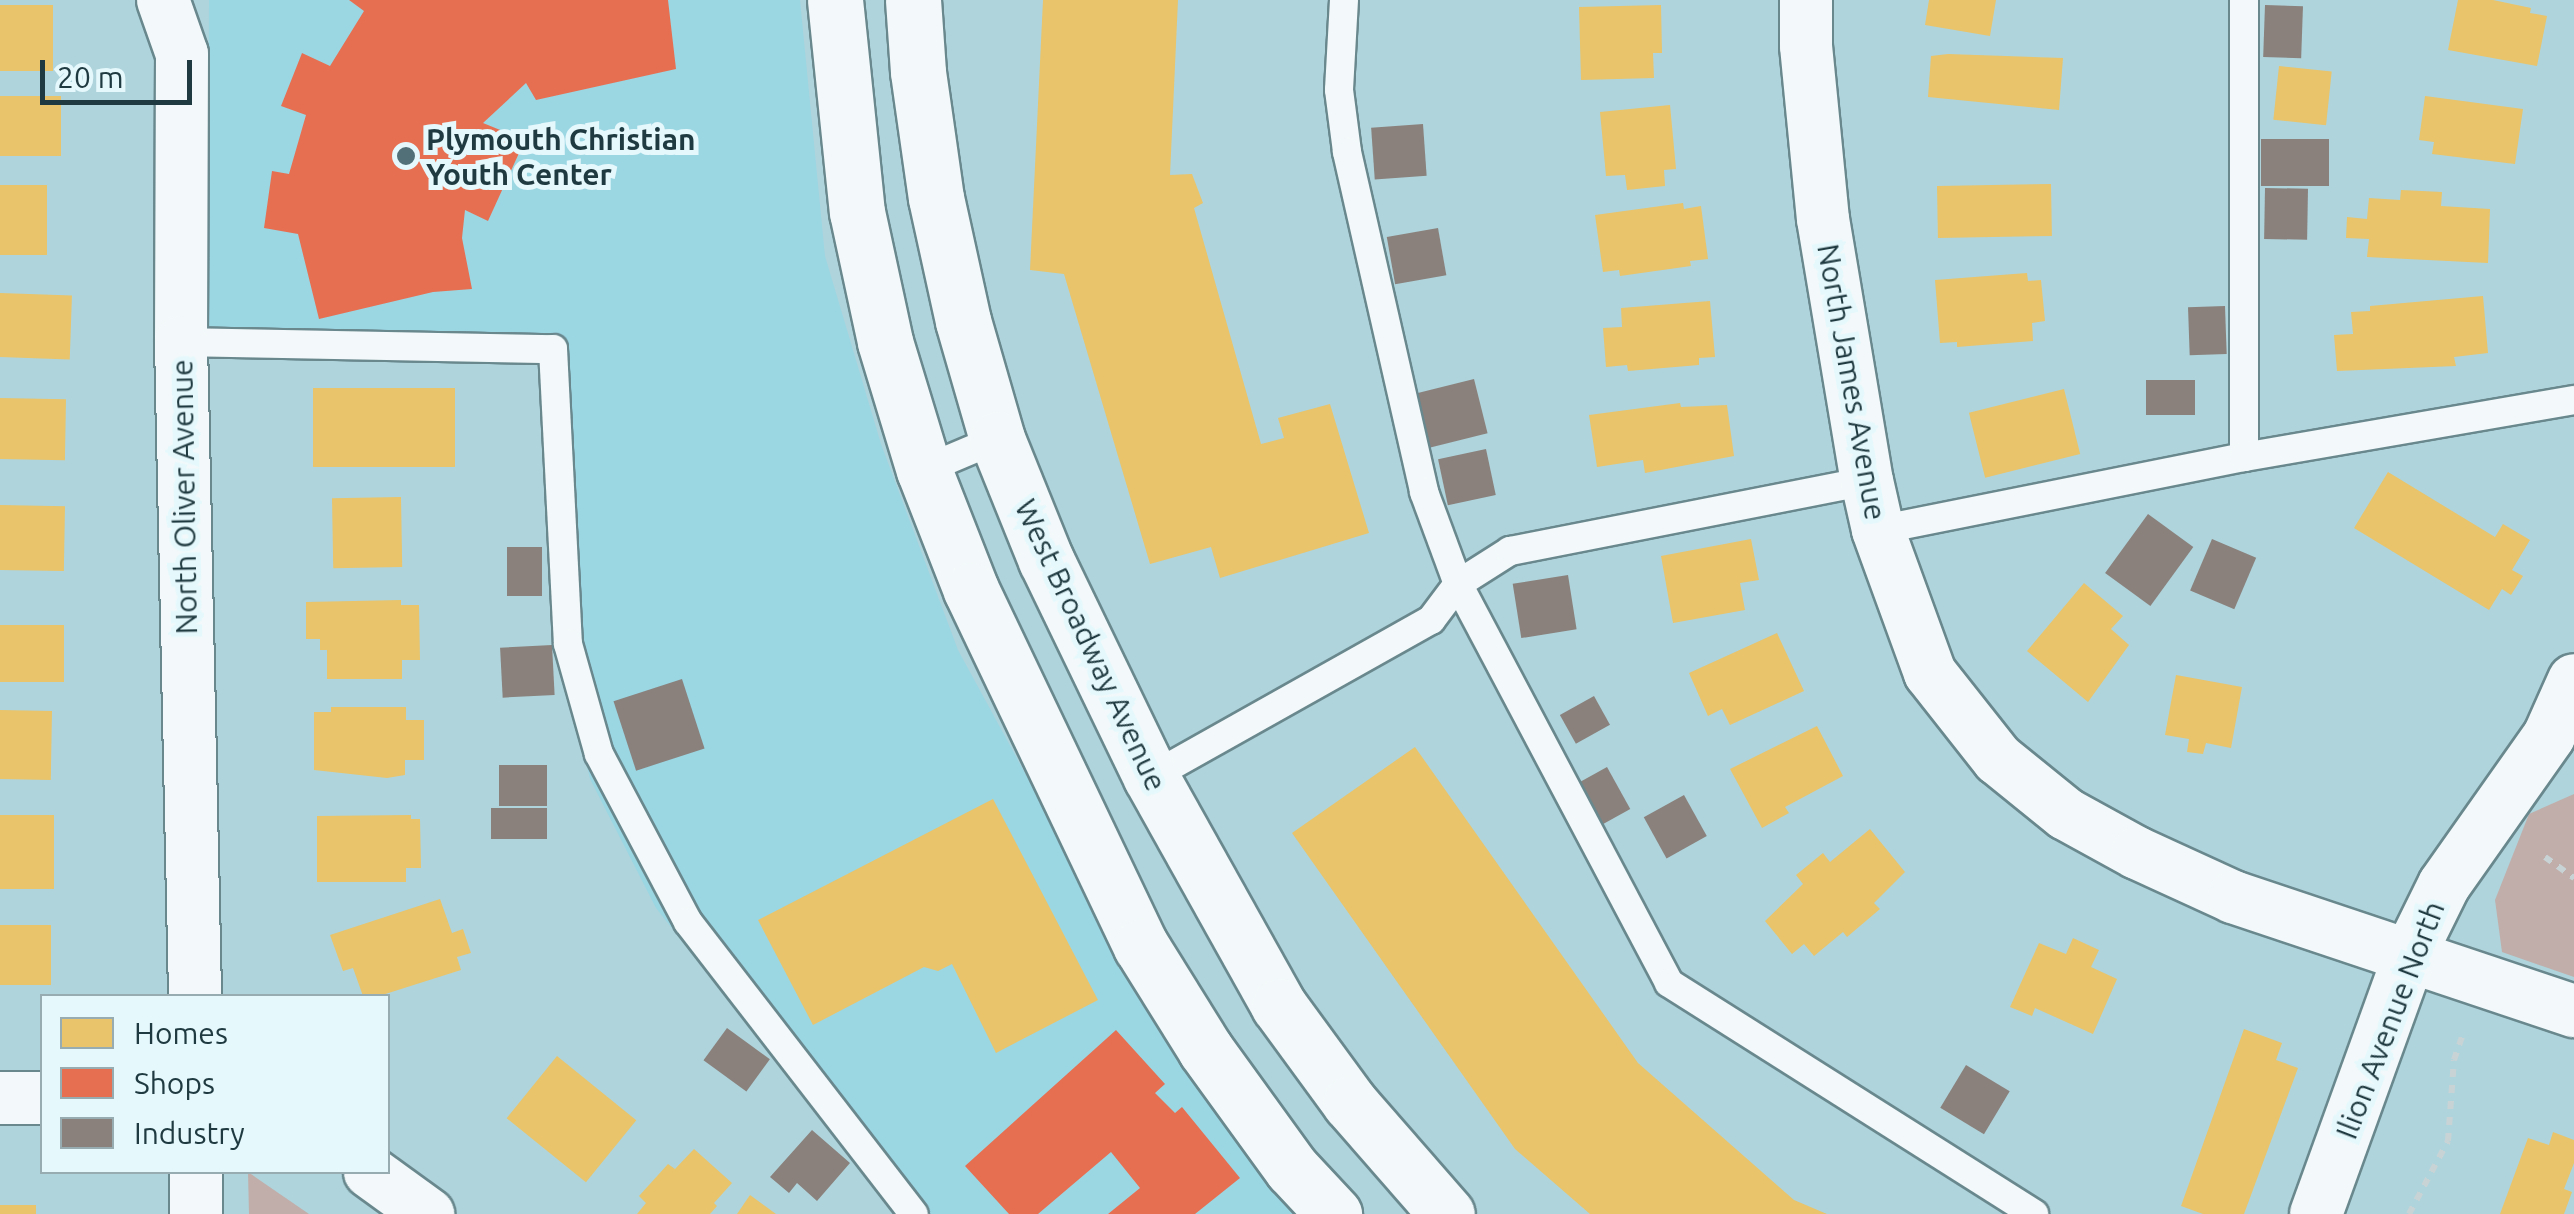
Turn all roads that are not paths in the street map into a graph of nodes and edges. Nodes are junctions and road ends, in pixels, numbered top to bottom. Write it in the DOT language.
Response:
graph roads {
  1 [pos="163,0"];
  2 [pos="835,0"];
  3 [pos="913,0"];
  4 [pos="1344,0"];
  5 [pos="1806,0"];
  6 [pos="2244,0"];
  7 [pos="181,342"];
  8 [pos="2574,400"];
  9 [pos="998,439"];
  10 [pos="2244,457"];
  11 [pos="924,470"];
  12 [pos="1872,506"];
  13 [pos="1458,584"];
  14 [pos="2574,680"];
  15 [pos="2561,740"];
  16 [pos="1151,777"];
  17 [pos="2410,954"];
  18 [pos="195,994"];
  19 [pos="2574,1011"];
  20 [pos="0,1098"];
  21 [pos="40,1098"];
  22 [pos="196,1174"];
  23 [pos="373,1174"];
  24 [pos="196,1214"];
  25 [pos="428,1214"];
  26 [pos="914,1214"];
  27 [pos="1334,1214"];
  28 [pos="1447,1214"];
  29 [pos="2034,1214"];
  30 [pos="2316,1214"];
  1 -- 7 [label="street, North Oliver Avenue"];
  2 -- 11 [label="main road"];
  3 -- 9 [label="main road, West Broadway Avenue"];
  4 -- 13 [label="lane"];
  5 -- 12 [label="street, North James Avenue"];
  6 -- 10 [label="lane"];
  7 -- 18 [label="street, North Oliver Avenue"];
  7 -- 26 [label="lane"];
  8 -- 10 [label="lane"];
  9 -- 11 [label="lane"];
  9 -- 16 [label="main road, West Broadway Avenue"];
  10 -- 12 [label="lane"];
  11 -- 27 [label="main road"];
  12 -- 13 [label="lane"];
  12 -- 17 [label="street, North James Avenue"];
  13 -- 16 [label="lane"];
  13 -- 29 [label="lane"];
  14 -- 15 [label="street, Ilion Avenue North"];
  15 -- 17 [label="street, Ilion Avenue North"];
  16 -- 28 [label="main road, West Broadway Avenue"];
  17 -- 19 [label="street, North James Avenue"];
  17 -- 30 [label="street, Ilion Avenue North"];
  20 -- 21 [label="street"];
  22 -- 24 [label="street"];
  23 -- 25 [label="street"];
}
